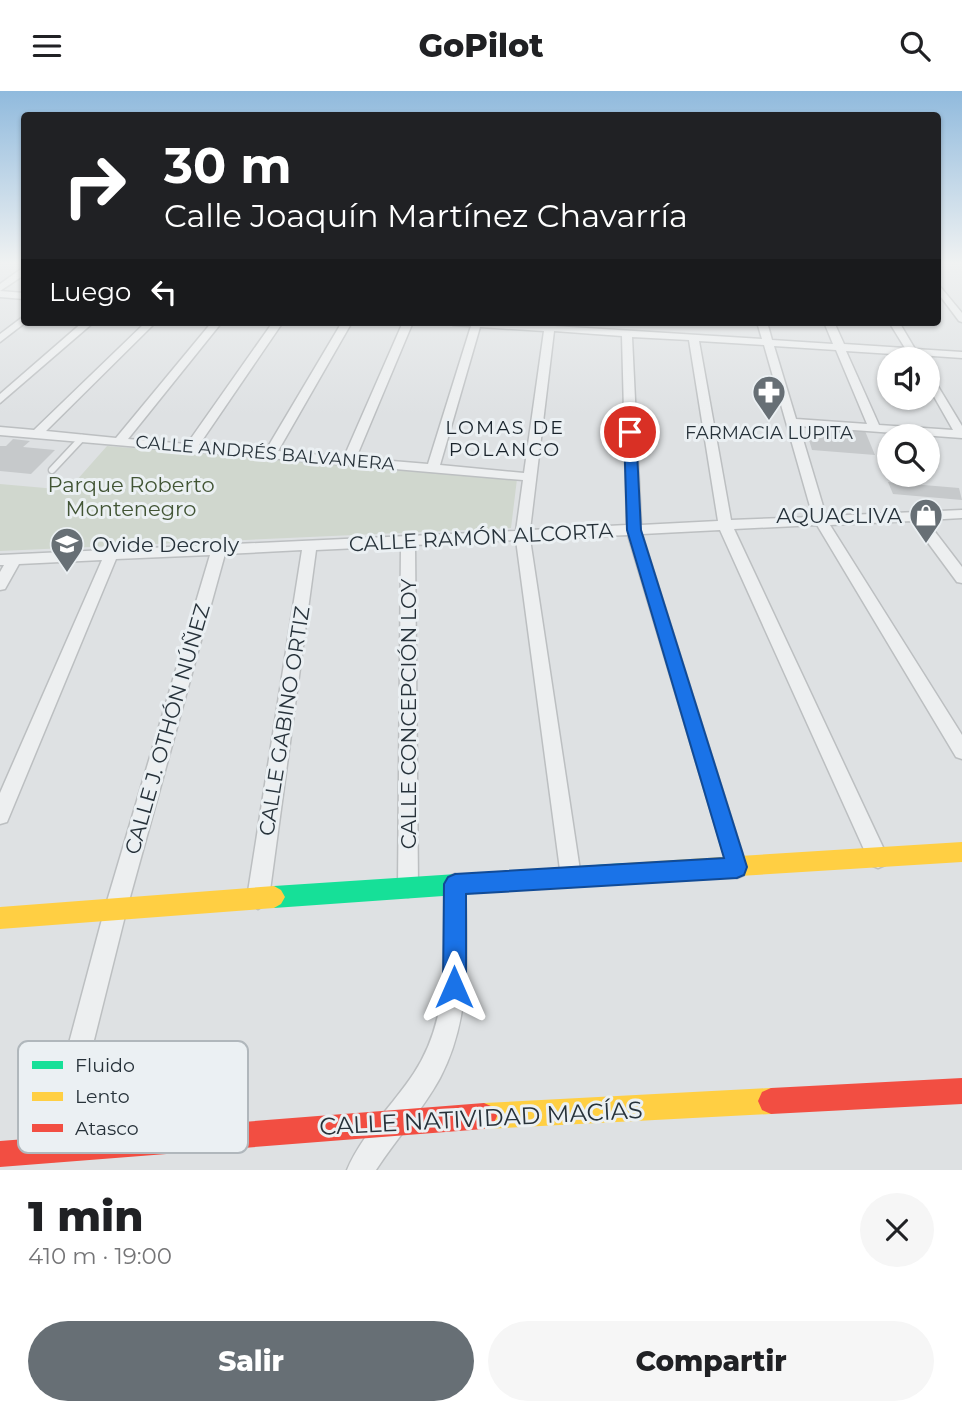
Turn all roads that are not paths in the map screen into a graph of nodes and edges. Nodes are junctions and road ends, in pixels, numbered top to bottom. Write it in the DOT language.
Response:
graph roads {
  1 [pos="21,322"];
  2 [pos="84,326"];
  3 [pos="147,326"];
  4 [pos="214,326"];
  5 [pos="275,326"];
  6 [pos="345,326"];
  7 [pos="406,326"];
  8 [pos="475,326"];
  9 [pos="550,326"];
  10 [pos="559,326"];
  11 [pos="763,326"];
  12 [pos="831,326"];
  13 [pos="896,326"];
  14 [pos="627,334"];
  15 [pos="694,338"];
  16 [pos="0,339"];
  17 [pos="768,342"];
  18 [pos="839,347"];
  19 [pos="909,347"];
  20 [pos="877,351"];
  21 [pos="940,355"];
  22 [pos="962,355"];
  23 [pos="940,398"];
  24 [pos="0,400"];
  25 [pos="794,422"];
  26 [pos="875,428"];
  27 [pos="0,431"];
  28 [pos="962,434"];
  29 [pos="36,435"];
  30 [pos="82,438"];
  31 [pos="119,442"];
  32 [pos="191,447"];
  33 [pos="271,453"];
  34 [pos="349,459"];
  35 [pos="433,467"];
  36 [pos="52,470"];
  37 [pos="529,477"];
  38 [pos="962,514"];
  39 [pos="915,516"];
  40 [pos="821,521"];
  41 [pos="725,525"];
  42 [pos="634,530"];
  43 [pos="522,535"];
  44 [pos="408,540"];
  45 [pos="310,545"];
  46 [pos="219,549"];
  47 [pos="111,555"];
  48 [pos="7,559"];
  49 [pos="962,578"];
  50 [pos="0,585"];
  51 [pos="962,751"];
  52 [pos="0,815"];
  53 [pos="962,852"];
  54 [pos="878,857"];
  55 [pos="737,867"];
  56 [pos="571,877"];
  57 [pos="455,884"];
  58 [pos="408,887"];
  59 [pos="258,898"];
  60 [pos="116,908"];
  61 [pos="0,918"];
  62 [pos="74,1041"];
  63 [pos="962,1091"];
  64 [pos="397,1121"];
  65 [pos="248,1136"];
  66 [pos="69,1153"];
  67 [pos="0,1154"];
  68 [pos="38,1156"];
  69 [pos="360,1170"];
  1 -- 16 [label="street"];
  2 -- 24 [label="street"];
  3 -- 29 [label="street"];
  4 -- 31 [label="street"];
  5 -- 32 [label="street"];
  6 -- 33 [label="street"];
  7 -- 34 [label="street"];
  8 -- 35 [label="street"];
  9 -- 37 [label="street"];
  10 -- 14 [label="street"];
  11 -- 17 [label="street"];
  12 -- 18 [label="street"];
  13 -- 19 [label="street"];
  14 -- 15 [label="street"];
  14 -- 42 [label="street"];
  15 -- 17 [label="street"];
  15 -- 41 [label="street"];
  17 -- 18 [label="street"];
  17 -- 25 [label="street"];
  18 -- 20 [label="street"];
  18 -- 26 [label="street"];
  21 -- 22 [label="street"];
  23 -- 28 [label="street"];
  25 -- 26 [label="street"];
  25 -- 40 [label="street"];
  26 -- 28 [label="street"];
  27 -- 29 [label="street, CALLE ANDRÉS BALVANERA"];
  29 -- 30 [label="street, CALLE ANDRÉS BALVANERA"];
  30 -- 31 [label="street, CALLE ANDRÉS BALVANERA"];
  30 -- 36 [label="lane"];
  31 -- 32 [label="street, CALLE ANDRÉS BALVANERA"];
  32 -- 33 [label="street, CALLE ANDRÉS BALVANERA"];
  33 -- 34 [label="street, CALLE ANDRÉS BALVANERA"];
  34 -- 35 [label="street, CALLE ANDRÉS BALVANERA"];
  35 -- 37 [label="street, CALLE ANDRÉS BALVANERA"];
  37 -- 43 [label="street"];
  38 -- 39 [label="street, CALLE RAMÓN ALCORTA"];
  39 -- 40 [label="street, CALLE RAMÓN ALCORTA"];
  39 -- 49 [label="street"];
  40 -- 41 [label="street, CALLE RAMÓN ALCORTA"];
  40 -- 51 [label="street"];
  41 -- 42 [label="street, CALLE RAMÓN ALCORTA"];
  41 -- 54 [label="street"];
  42 -- 43 [label="street, CALLE RAMÓN ALCORTA"];
  42 -- 55 [label="street"];
  43 -- 44 [label="street, CALLE RAMÓN ALCORTA"];
  43 -- 56 [label="street"];
  44 -- 45 [label="street, CALLE RAMÓN ALCORTA"];
  44 -- 58 [label="street, CALLE CONCEPCIÓN LOY"];
  45 -- 46 [label="street, CALLE RAMÓN ALCORTA"];
  45 -- 59 [label="street, CALLE GABINO ORTIZ"];
  46 -- 47 [label="street, CALLE RAMÓN ALCORTA"];
  46 -- 60 [label="street, CALLE J. OTHÓN NÚÑEZ"];
  47 -- 48 [label="street, CALLE RAMÓN ALCORTA"];
  47 -- 52 [label="street"];
  48 -- 50 [label="street"];
  53 -- 54 [label="street"];
  54 -- 55 [label="street"];
  55 -- 56 [label="street"];
  56 -- 57 [label="street"];
  57 -- 58 [label="street"];
  57 -- 64 [label="street"];
  58 -- 59 [label="street"];
  59 -- 60 [label="street"];
  60 -- 61 [label="street"];
  60 -- 62 [label="street, CALLE J. OTHÓN NÚÑEZ"];
  63 -- 64 [label="street, CALLE NATIVIDAD MACÍAS"];
  64 -- 65 [label="street, CALLE NATIVIDAD MACÍAS"];
  64 -- 69 [label="street"];
  66 -- 68 [label="street, CALLE NATIVIDAD MACÍAS"];
  67 -- 68 [label="street, CALLE NATIVIDAD MACÍAS"];
}
